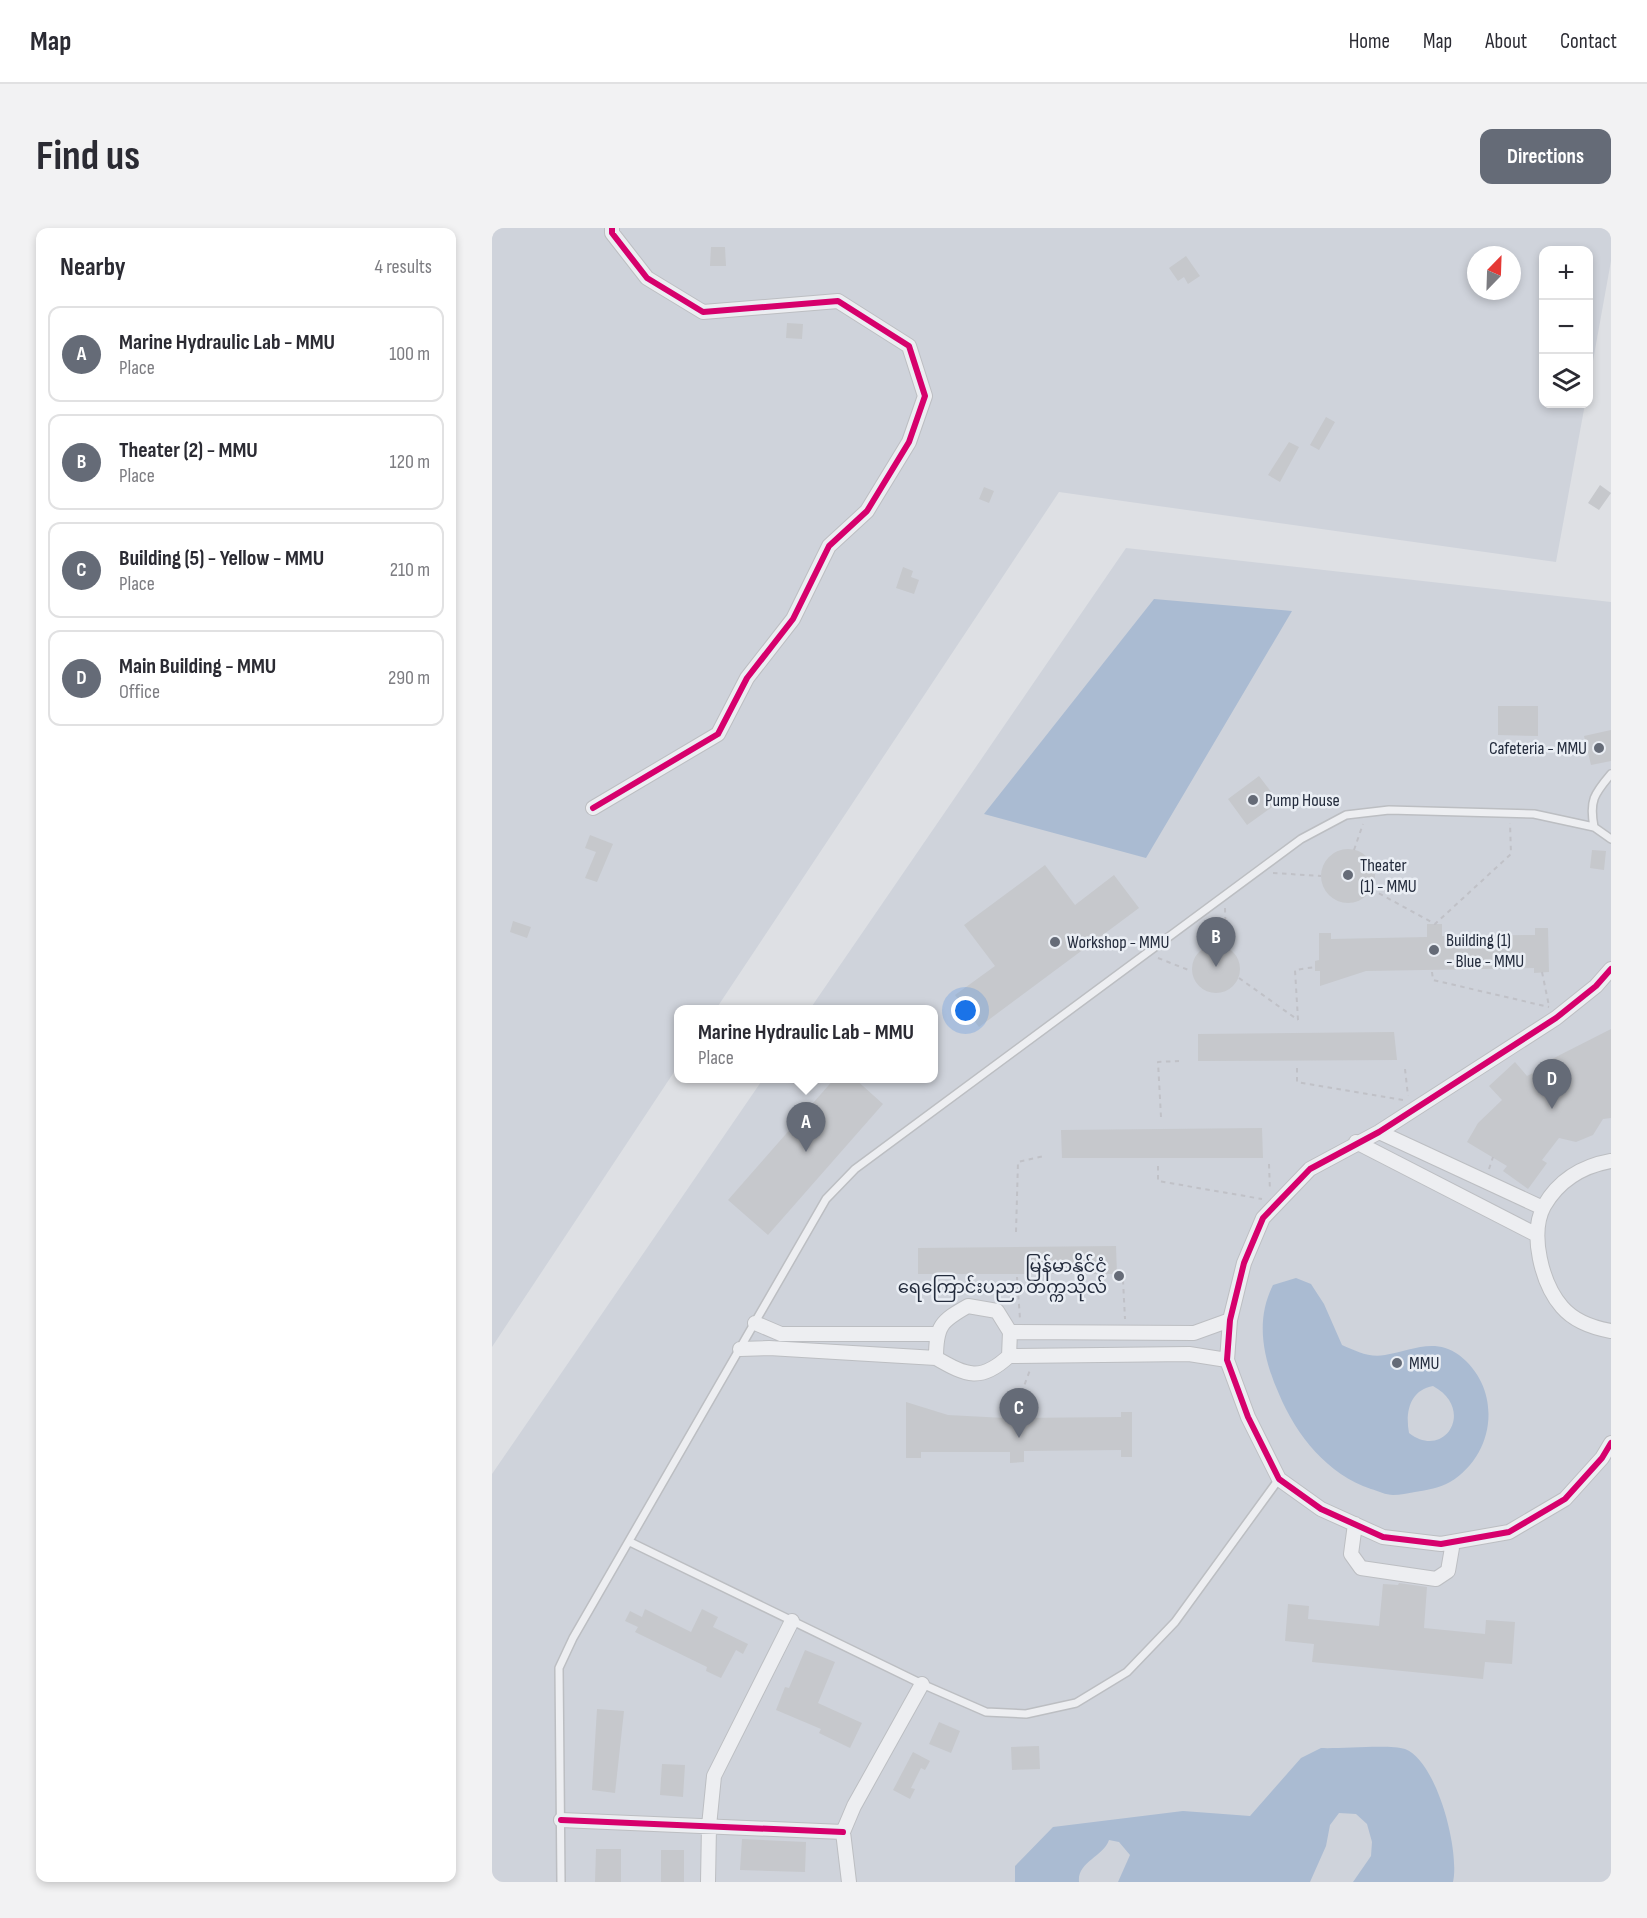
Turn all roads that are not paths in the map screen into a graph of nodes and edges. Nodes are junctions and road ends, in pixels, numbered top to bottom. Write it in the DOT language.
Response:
graph roads {
  1 [pos="612,228"];
  2 [pos="1611,774"];
  3 [pos="593,808"];
  4 [pos="1594,828"];
  5 [pos="1611,839"];
  6 [pos="1611,969"];
  7 [pos="1379,1132"];
  8 [pos="1356,1142"];
  9 [pos="1611,1161"];
  10 [pos="1543,1208"];
  11 [pos="1537,1236"];
  12 [pos="1230,1320"];
  13 [pos="755,1323"];
  14 [pos="1611,1331"];
  15 [pos="1016,1332"];
  16 [pos="936,1334"];
  17 [pos="740,1349"];
  18 [pos="1009,1356"];
  19 [pos="936,1358"];
  20 [pos="1227,1360"];
  21 [pos="1611,1443"];
  22 [pos="1279,1479"];
  23 [pos="1355,1524"];
  24 [pos="630,1542"];
  25 [pos="1453,1542"];
  26 [pos="792,1621"];
  27 [pos="922,1684"];
  28 [pos="561,1820"];
  29 [pos="709,1826"];
  30 [pos="843,1832"];
  31 [pos="561,1882"];
  32 [pos="708,1882"];
  33 [pos="849,1882"];
  1 -- 3 [label="street"];
  2 -- 4 [label="lane"];
  4 -- 5 [label="lane"];
  4 -- 13 [label="lane"];
  6 -- 7 [label="street"];
  7 -- 8 [label="street"];
  7 -- 10 [label="street"];
  8 -- 11 [label="street"];
  8 -- 12 [label="street"];
  9 -- 10 [label="street"];
  10 -- 11 [label="street"];
  11 -- 14 [label="street"];
  12 -- 15 [label="street"];
  12 -- 20 [label="street"];
  13 -- 16 [label="street"];
  13 -- 17 [label="lane"];
  15 -- 16 [label="street"];
  15 -- 18 [label="street"];
  16 -- 19 [label="street"];
  17 -- 19 [label="street"];
  17 -- 24 [label="lane"];
  18 -- 19 [label="street"];
  18 -- 20 [label="street"];
  20 -- 22 [label="street"];
  21 -- 25 [label="street"];
  22 -- 23 [label="street"];
  22 -- 27 [label="lane"];
  23 -- 25 [label="street"];
  23 -- 25 [label="street"];
  24 -- 26 [label="lane"];
  24 -- 28 [label="lane"];
  26 -- 27 [label="lane"];
  26 -- 29 [label="street"];
  27 -- 30 [label="street"];
  28 -- 29 [label="street"];
  28 -- 31 [label="lane"];
  29 -- 30 [label="street"];
  29 -- 32 [label="street"];
  30 -- 33 [label="street"];
}
